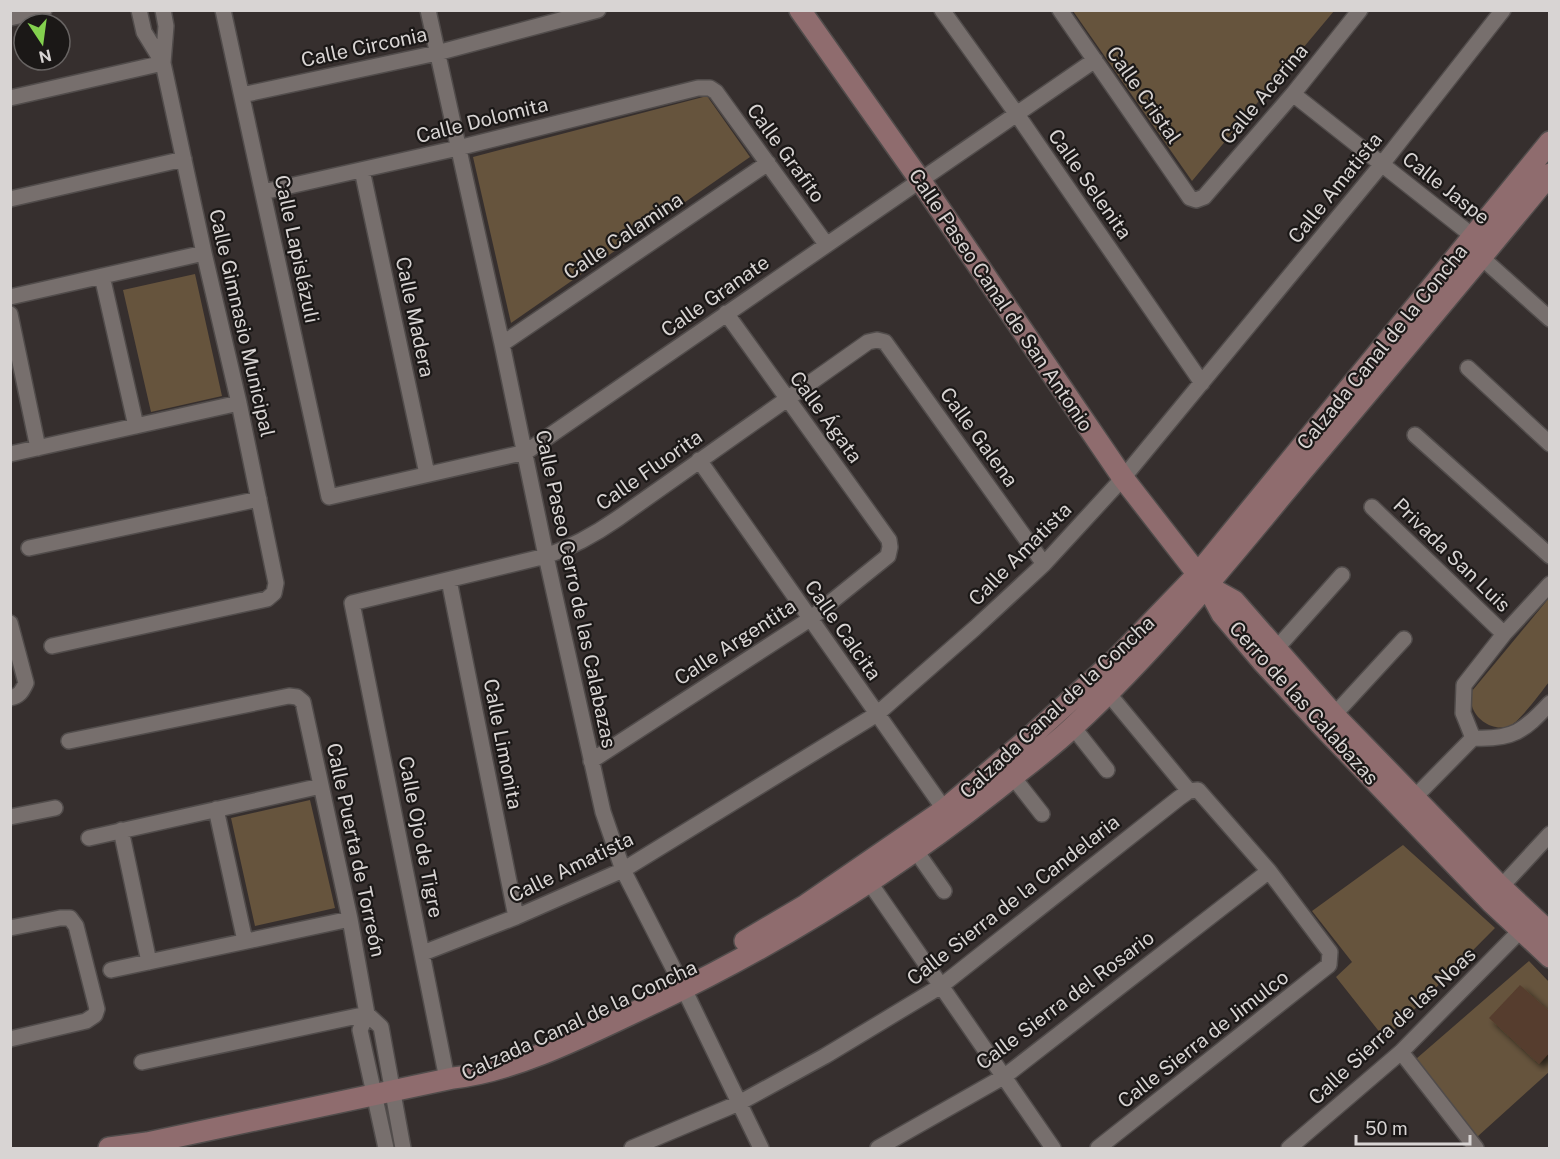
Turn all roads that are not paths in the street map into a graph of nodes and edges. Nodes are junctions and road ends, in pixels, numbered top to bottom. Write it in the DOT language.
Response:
graph roads {
  1 [pos="44,10"];
  2 [pos="139,10"];
  3 [pos="163,10"];
  4 [pos="223,10"];
  5 [pos="428,10"];
  6 [pos="598,10"];
  7 [pos="800,10"];
  8 [pos="942,10"];
  9 [pos="1060,10"];
  10 [pos="1360,10"];
  11 [pos="1503,10"];
  12 [pos="10,18"];
  13 [pos="437,53"];
  14 [pos="1095,60"];
  15 [pos="163,63"];
  16 [pos="710,88"];
  17 [pos="1293,94"];
  18 [pos="242,95"];
  19 [pos="10,98"];
  20 [pos="1016,113"];
  21 [pos="1550,142"];
  22 [pos="458,148"];
  23 [pos="184,159"];
  24 [pos="768,163"];
  25 [pos="1382,164"];
  26 [pos="362,170"];
  27 [pos="1550,174"];
  28 [pos="920,180"];
  29 [pos="263,192"];
  30 [pos="10,200"];
  31 [pos="1196,200"];
  32 [pos="826,244"];
  33 [pos="1481,247"];
  34 [pos="204,253"];
  35 [pos="102,276"];
  36 [pos="10,297"];
  37 [pos="726,313"];
  38 [pos="10,314"];
  39 [pos="1550,319"];
  40 [pos="877,340"];
  41 [pos="502,344"];
  42 [pos="1468,368"];
  43 [pos="1202,383"];
  44 [pos="787,399"];
  45 [pos="239,403"];
  46 [pos="136,426"];
  47 [pos="1414,435"];
  48 [pos="1550,444"];
  49 [pos="38,448"];
  50 [pos="526,452"];
  51 [pos="10,454"];
  52 [pos="699,460"];
  53 [pos="427,474"];
  54 [pos="1123,478"];
  55 [pos="329,497"];
  56 [pos="259,499"];
  57 [pos="1372,507"];
  58 [pos="890,547"];
  59 [pos="29,548"];
  60 [pos="546,556"];
  61 [pos="1550,556"];
  62 [pos="1044,564"];
  63 [pos="1342,575"];
  64 [pos="449,580"];
  65 [pos="1202,580"];
  66 [pos="1550,584"];
  67 [pos="352,603"];
  68 [pos="810,619"];
  69 [pos="10,623"];
  70 [pos="1503,634"];
  71 [pos="1404,639"];
  72 [pos="52,646"];
  73 [pos="1276,649"];
  74 [pos="1108,693"];
  75 [pos="10,698"];
  76 [pos="1550,703"];
  77 [pos="877,714"];
  78 [pos="1334,715"];
  79 [pos="1073,727"];
  80 [pos="1473,738"];
  81 [pos="69,741"];
  82 [pos="591,761"];
  83 [pos="1107,770"];
  84 [pos="1013,777"];
  85 [pos="321,786"];
  86 [pos="1189,791"];
  87 [pos="1408,804"];
  88 [pos="55,808"];
  89 [pos="216,809"];
  90 [pos="1042,814"];
  91 [pos="10,817"];
  92 [pos="949,817"];
  93 [pos="121,831"];
  94 [pos="1550,834"];
  95 [pos="89,838"];
  96 [pos="916,851"];
  97 [pos="623,870"];
  98 [pos="1269,871"];
  99 [pos="870,883"];
  100 [pos="1501,887"];
  101 [pos="945,891"];
  102 [pos="516,917"];
  103 [pos="350,919"];
  104 [pos="10,928"];
  105 [pos="1520,932"];
  106 [pos="1550,933"];
  107 [pos="245,941"];
  108 [pos="423,953"];
  109 [pos="1550,957"];
  110 [pos="149,962"];
  111 [pos="111,970"];
  112 [pos="681,983"];
  113 [pos="941,986"];
  114 [pos="367,1014"];
  115 [pos="10,1039"];
  116 [pos="1401,1052"];
  117 [pos="142,1062"];
  118 [pos="1005,1076"];
  119 [pos="450,1078"];
  120 [pos="384,1093"];
  121 [pos="739,1103"];
  122 [pos="1476,1148"];
  123 [pos="110,1149"];
  124 [pos="386,1149"];
  125 [pos="404,1149"];
  126 [pos="632,1149"];
  127 [pos="761,1149"];
  128 [pos="878,1149"];
  129 [pos="1053,1149"];
  130 [pos="1098,1149"];
  131 [pos="1290,1149"];
  1 -- 12 [label="street"];
  2 -- 15 [label="street, Calle Gimnasio Municipal"];
  3 -- 15 [label="street, Calle Gimnasio Municipal"];
  4 -- 18 [label="street, Calle Lapislázuli"];
  5 -- 13 [label="street, Calle Paseo Cerro de las Calabazas"];
  6 -- 13 [label="street, Calle Circonia"];
  7 -- 28 [label="street, Calle Paseo Canal de San Antonio"];
  8 -- 20 [label="street, Calle Selenita"];
  9 -- 14 [label="street, Calle Cristal"];
  10 -- 17 [label="street, Calle Acerina"];
  11 -- 25 [label="street, Calle Amatista"];
  13 -- 18 [label="street, Calle Circonia"];
  13 -- 22 [label="street, Calle Paseo Cerro de las Calabazas"];
  14 -- 20 [label="street, Calle Granate"];
  14 -- 31 [label="street, Calle Cristal"];
  15 -- 19 [label="street"];
  15 -- 23 [label="street, Calle Gimnasio Municipal"];
  16 -- 22 [label="street, Calle Dolomita"];
  16 -- 24 [label="street, Calle Grafito"];
  17 -- 25 [label="street, Calle Jaspe"];
  17 -- 31 [label="street, Calle Acerina"];
  18 -- 29 [label="street, Calle Lapislázuli"];
  20 -- 28 [label="street, Calle Granate"];
  20 -- 43 [label="street, Calle Selenita"];
  21 -- 33 [label="street, Calzada Canal de la Concha"];
  22 -- 26 [label="street, Calle Dolomita"];
  22 -- 41 [label="street, Calle Paseo Cerro de las Calabazas"];
  23 -- 30 [label="street"];
  23 -- 34 [label="street, Calle Gimnasio Municipal"];
  24 -- 32 [label="street, Calle Grafito"];
  24 -- 41 [label="street, Calle Calamina"];
  25 -- 33 [label="street, Calle Jaspe"];
  25 -- 43 [label="street, Calle Amatista"];
  26 -- 29 [label="street, Calle Dolomita"];
  26 -- 53 [label="street, Calle Madera"];
  27 -- 33 [label="street, Calzada Canal de la Concha"];
  28 -- 32 [label="street, Calle Granate"];
  28 -- 54 [label="street, Calle Paseo Canal de San Antonio"];
  29 -- 55 [label="street, Calle Lapislázuli"];
  32 -- 37 [label="street, Calle Granate"];
  33 -- 39 [label="street, Calle Jaspe"];
  33 -- 65 [label="street, Calzada Canal de la Concha"];
  34 -- 35 [label="street"];
  34 -- 45 [label="street, Calle Gimnasio Municipal"];
  35 -- 36 [label="street"];
  35 -- 46 [label="street"];
  37 -- 44 [label="street, Calle Ágata"];
  37 -- 50 [label="street, Calle Granate"];
  38 -- 49 [label="street"];
  40 -- 44 [label="street, Calle Fluorita"];
  40 -- 62 [label="street, Calle Galena"];
  41 -- 50 [label="street, Calle Paseo Cerro de las Calabazas"];
  42 -- 48 [label="street"];
  43 -- 54 [label="street, Calle Amatista"];
  44 -- 52 [label="street, Calle Fluorita"];
  44 -- 58 [label="street, Calle Ágata"];
  45 -- 46 [label="street"];
  45 -- 56 [label="street, Calle Gimnasio Municipal"];
  46 -- 49 [label="street"];
  47 -- 61 [label="street"];
  49 -- 51 [label="street"];
  50 -- 53 [label="street, Calle Granate"];
  50 -- 60 [label="street, Calle Paseo Cerro de las Calabazas"];
  52 -- 60 [label="street, Calle Fluorita"];
  52 -- 68 [label="street, Calle Calcita"];
  53 -- 55 [label="street, Calle Granate"];
  54 -- 62 [label="street, Calle Amatista"];
  54 -- 65 [label="street, Calle Paseo Canal de San Antonio"];
  56 -- 59 [label="street"];
  56 -- 72 [label="street, Calle Gimnasio Municipal"];
  57 -- 70 [label="street, Privada San Luis"];
  58 -- 68 [label="street, Calle Argentita"];
  60 -- 64 [label="street, Calle Fluorita"];
  60 -- 82 [label="street, Calle Paseo Cerro de las Calabazas"];
  62 -- 77 [label="street, Calle Amatista"];
  63 -- 73 [label="street"];
  64 -- 67 [label="street, Calle Fluorita"];
  64 -- 102 [label="street, Calle Limonita"];
  65 -- 73 [label="street, Cerro de las Calabazas"];
  65 -- 74 [label="street, Calzada Canal de la Concha"];
  65 -- 87 [label="street, Cerro de las Calabazas"];
  65 -- 92 [label="street, Calzada Canal de la Concha"];
  66 -- 70 [label="street"];
  67 -- 108 [label="street, Calle Ojo de Tigre"];
  68 -- 77 [label="street, Calle Calcita"];
  68 -- 82 [label="street, Calle Argentita"];
  69 -- 75 [label="street"];
  70 -- 80 [label="street"];
  71 -- 78 [label="street"];
  73 -- 78 [label="street, Cerro de las Calabazas"];
  74 -- 79 [label="street, Calzada Canal de la Concha"];
  74 -- 86 [label="street"];
  76 -- 80 [label="street"];
  77 -- 92 [label="street, Calle Calcita"];
  77 -- 97 [label="street, Calle Amatista"];
  78 -- 87 [label="street, Cerro de las Calabazas"];
  79 -- 83 [label="street"];
  79 -- 84 [label="street, Calzada Canal de la Concha"];
  80 -- 87 [label="street"];
  81 -- 85 [label="street, Calle Puerta de Torreón"];
  82 -- 97 [label="street, Calle Paseo Cerro de las Calabazas"];
  84 -- 90 [label="street"];
  84 -- 92 [label="street, Calzada Canal de la Concha"];
  85 -- 89 [label="street"];
  85 -- 103 [label="street, Calle Puerta de Torreón"];
  86 -- 98 [label="street"];
  86 -- 113 [label="street, Calle Sierra de la Candelaria"];
  87 -- 100 [label="street, Cerro de las Calabazas"];
  87 -- 105 [label="street, Cerro de las Calabazas"];
  88 -- 91 [label="street"];
  89 -- 93 [label="street"];
  89 -- 107 [label="street"];
  92 -- 96 [label="street, Calzada Canal de la Concha"];
  92 -- 112 [label="street, Calzada Canal de la Concha"];
  93 -- 95 [label="street"];
  93 -- 110 [label="street"];
  94 -- 100 [label="street"];
  96 -- 99 [label="street, Calzada Canal de la Concha"];
  96 -- 101 [label="street"];
  97 -- 102 [label="street, Calle Amatista"];
  97 -- 112 [label="street, Calle Paseo Cerro de las Calabazas"];
  98 -- 118 [label="street, Calle Sierra del Rosario"];
  98 -- 130 [label="street, Calle Sierra de Jimulco"];
  99 -- 112 [label="street, Calzada Canal de la Concha"];
  99 -- 113 [label="street"];
  100 -- 106 [label="street, Cerro de las Calabazas"];
  102 -- 108 [label="street, Calle Amatista"];
  103 -- 107 [label="street"];
  103 -- 114 [label="street, Calle Puerta de Torreón"];
  104 -- 115 [label="street"];
  105 -- 109 [label="street, Cerro de las Calabazas"];
  105 -- 116 [label="street, Calle Sierra de las Noas"];
  107 -- 110 [label="street"];
  108 -- 119 [label="street, Calle Ojo de Tigre"];
  110 -- 111 [label="street"];
  112 -- 119 [label="street, Calzada Canal de la Concha"];
  112 -- 121 [label="street, Calle Paseo Cerro de las Calabazas"];
  113 -- 118 [label="street"];
  113 -- 121 [label="street, Calle Sierra de la Candelaria"];
  114 -- 117 [label="street"];
  114 -- 120 [label="street, Calle Puerta de Torreón"];
  114 -- 120 [label="street, Calle Puerta de Torreón"];
  116 -- 122 [label="street"];
  116 -- 131 [label="street, Calle Sierra de las Noas"];
  118 -- 128 [label="street, Calle Sierra del Rosario"];
  118 -- 129 [label="street"];
  119 -- 120 [label="street, Calzada Canal de la Concha"];
  120 -- 123 [label="street, Calzada Canal de la Concha"];
  120 -- 124 [label="street, Calle Puerta de Torreón"];
  120 -- 125 [label="street, Calle Puerta de Torreón"];
  121 -- 126 [label="street, Calle Sierra de la Candelaria"];
  121 -- 127 [label="street, Calle Paseo Cerro de las Calabazas"];
}
